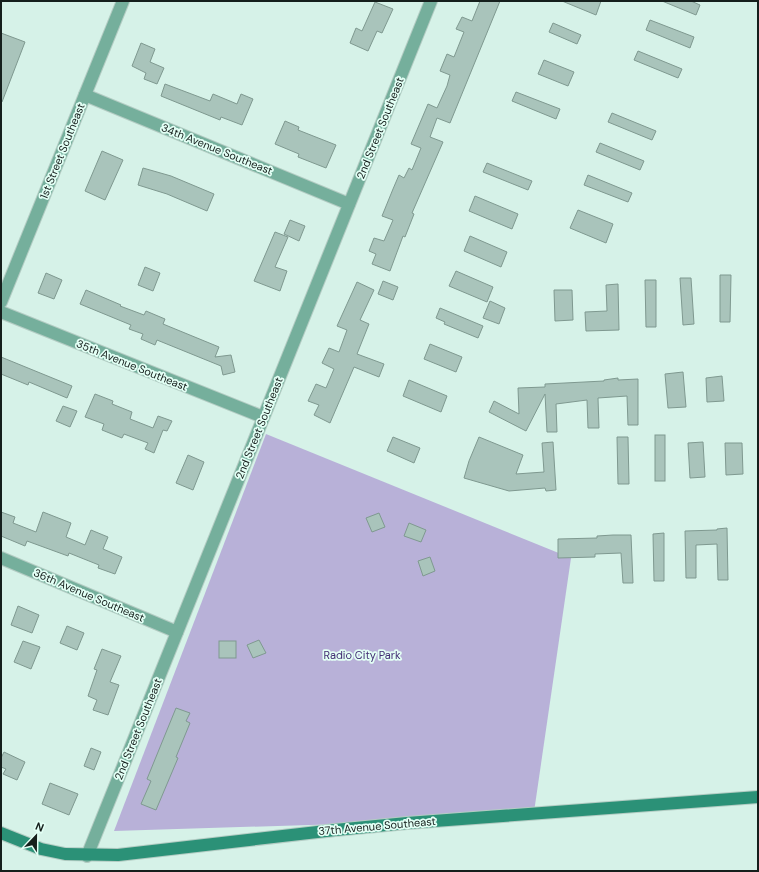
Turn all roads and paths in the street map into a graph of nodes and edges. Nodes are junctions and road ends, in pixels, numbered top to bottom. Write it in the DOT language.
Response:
graph roads {
  1 [pos="123,1"];
  2 [pos="431,1"];
  3 [pos="85,95"];
  4 [pos="349,204"];
  5 [pos="1,302"];
  6 [pos="1,312"];
  7 [pos="263,417"];
  8 [pos="1,558"];
  9 [pos="177,632"];
  10 [pos="758,797"];
  11 [pos="1,833"];
  12 [pos="87,856"];
  1 -- 3 [label="street, 1st Street Southeast"];
  2 -- 4 [label="street, 2nd Street Southeast"];
  3 -- 4 [label="street, 34th Avenue Southeast"];
  3 -- 5 [label="street, 1st Street Southeast"];
  4 -- 7 [label="street, 2nd Street Southeast"];
  6 -- 7 [label="street, 35th Avenue Southeast"];
  7 -- 9 [label="street, 2nd Street Southeast"];
  8 -- 9 [label="street, 36th Avenue Southeast"];
  9 -- 12 [label="street, 2nd Street Southeast"];
  10 -- 12 [label="street, 37th Avenue Southeast"];
  11 -- 12 [label="street, 37th Avenue Southeast"];
}
